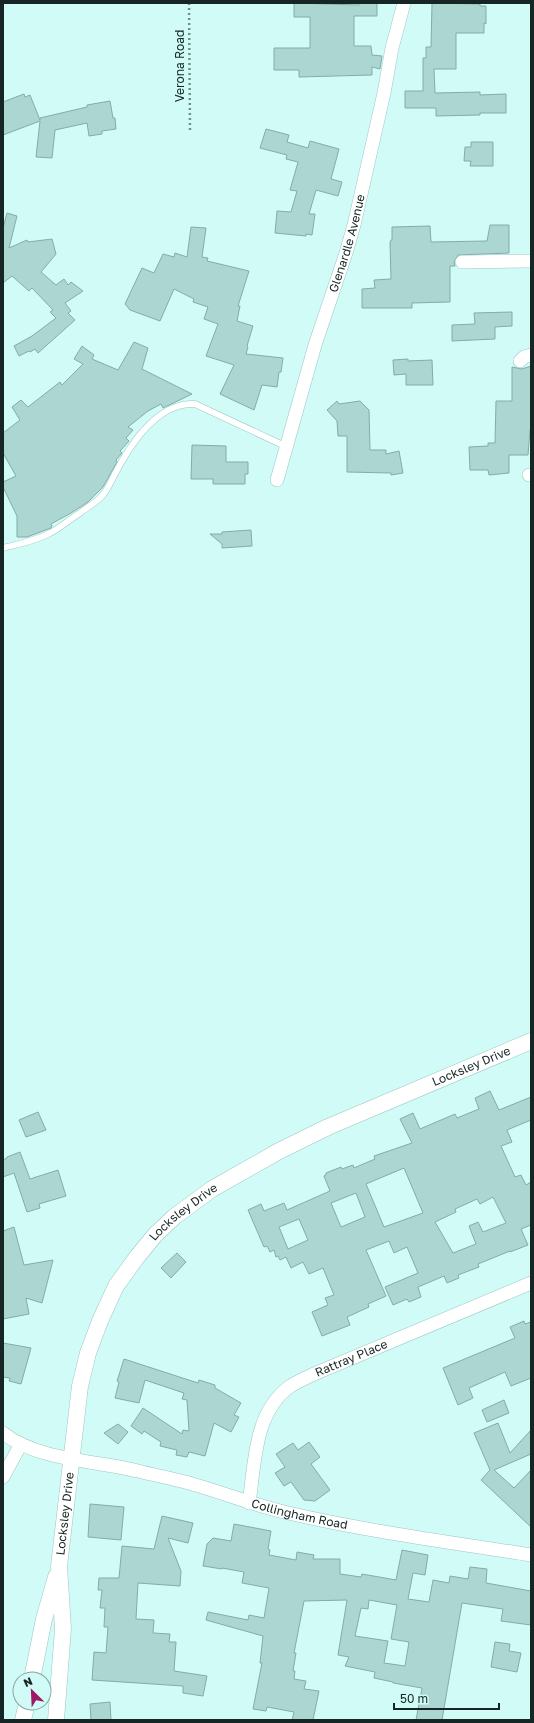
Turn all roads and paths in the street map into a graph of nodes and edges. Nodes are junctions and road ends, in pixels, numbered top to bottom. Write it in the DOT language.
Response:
graph roads {
  1 [pos="189,3"];
  2 [pos="404,3"];
  3 [pos="190,130"];
  4 [pos="531,261"];
  5 [pos="462,262"];
  6 [pos="285,446"];
  7 [pos="277,480"];
  8 [pos="3,548"];
  9 [pos="531,1041"];
  10 [pos="531,1283"];
  11 [pos="3,1433"];
  12 [pos="21,1444"];
  13 [pos="72,1459"];
  14 [pos="3,1477"];
  15 [pos="249,1503"];
  16 [pos="531,1555"];
  17 [pos="60,1566"];
  18 [pos="34,1671"];
  19 [pos="56,1720"];
  1 -- 3 [label="path, Verona Road"];
  2 -- 6 [label="street, Glenardle Avenue"];
  4 -- 5 [label="street"];
  6 -- 7 [label="street, Glenardle Avenue"];
  6 -- 8 [label="lane"];
  9 -- 13 [label="street, Locksley Drive"];
  10 -- 15 [label="street, Rattray Place"];
  11 -- 12 [label="street, Collingham Road"];
  12 -- 13 [label="street, Collingham Road"];
  12 -- 14 [label="street"];
  13 -- 15 [label="street, Collingham Road"];
  13 -- 17 [label="street, Locksley Drive"];
  15 -- 16 [label="street, Collingham Road"];
  17 -- 18 [label="street, Locksley Drive"];
  17 -- 19 [label="street, Locksley Drive"];
}
